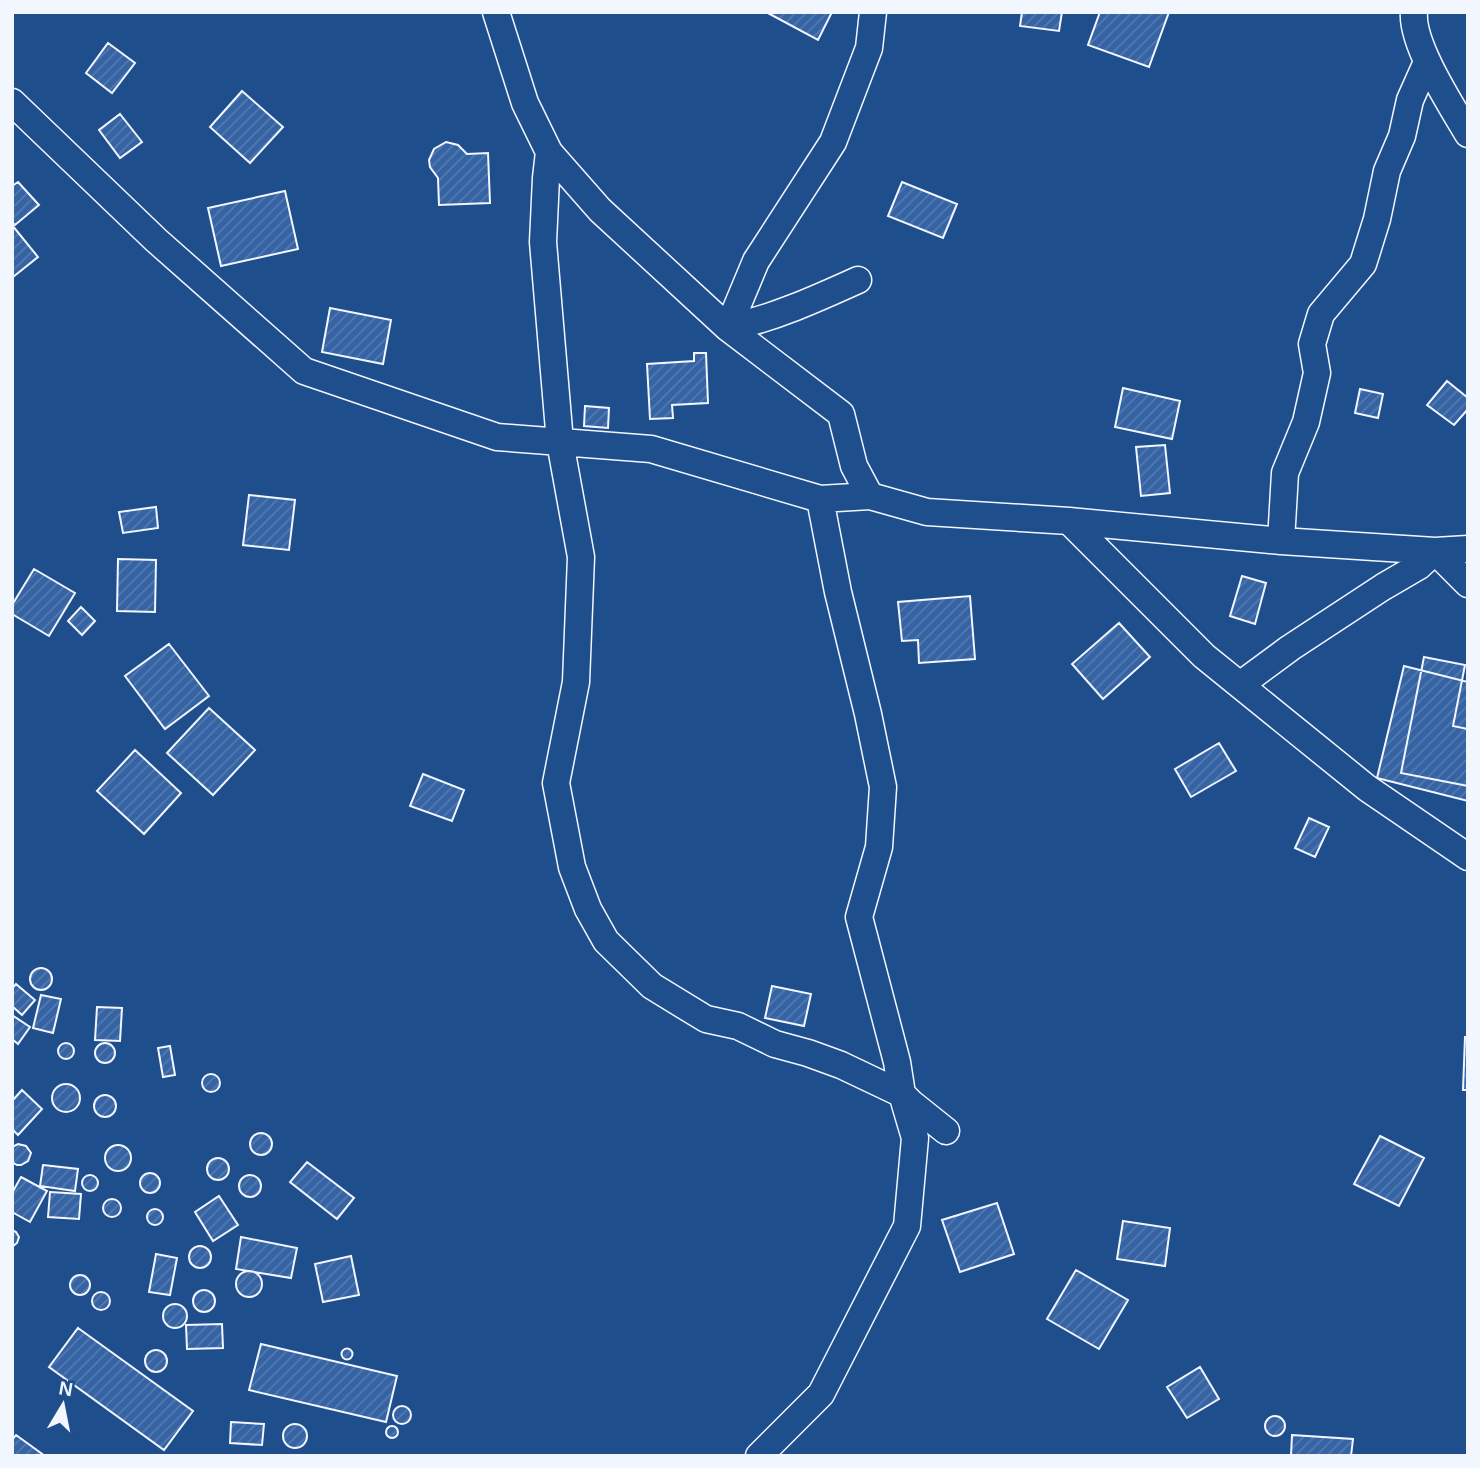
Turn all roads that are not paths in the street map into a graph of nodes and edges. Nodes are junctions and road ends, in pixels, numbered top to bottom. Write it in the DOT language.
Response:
graph roads {
  1 [pos="496,12"];
  2 [pos="873,12"];
  3 [pos="1414,12"];
  4 [pos="1427,62"];
  5 [pos="12,102"];
  6 [pos="1468,134"];
  7 [pos="549,152"];
  8 [pos="859,280"];
  9 [pos="728,328"];
  10 [pos="560,442"];
  11 [pos="870,496"];
  12 [pos="820,499"];
  13 [pos="1069,521"];
  14 [pos="1281,541"];
  15 [pos="1468,549"];
  16 [pos="1435,551"];
  17 [pos="1468,584"];
  18 [pos="1241,685"];
  19 [pos="1468,857"];
  20 [pos="902,1094"];
  21 [pos="946,1131"];
  22 [pos="759,1456"];
  1 -- 7 [label="street"];
  2 -- 9 [label="street"];
  3 -- 4 [label="street"];
  4 -- 6 [label="street"];
  4 -- 14 [label="street"];
  5 -- 10 [label="street"];
  7 -- 9 [label="street"];
  7 -- 10 [label="street"];
  8 -- 9 [label="street"];
  9 -- 11 [label="street"];
  10 -- 12 [label="street"];
  10 -- 20 [label="street"];
  11 -- 12 [label="street"];
  11 -- 13 [label="street"];
  12 -- 20 [label="street"];
  13 -- 14 [label="street"];
  13 -- 18 [label="street"];
  14 -- 16 [label="street"];
  15 -- 16 [label="street"];
  16 -- 17 [label="street"];
  16 -- 18 [label="street"];
  18 -- 19 [label="street"];
  20 -- 21 [label="street"];
  20 -- 22 [label="street"];
}
